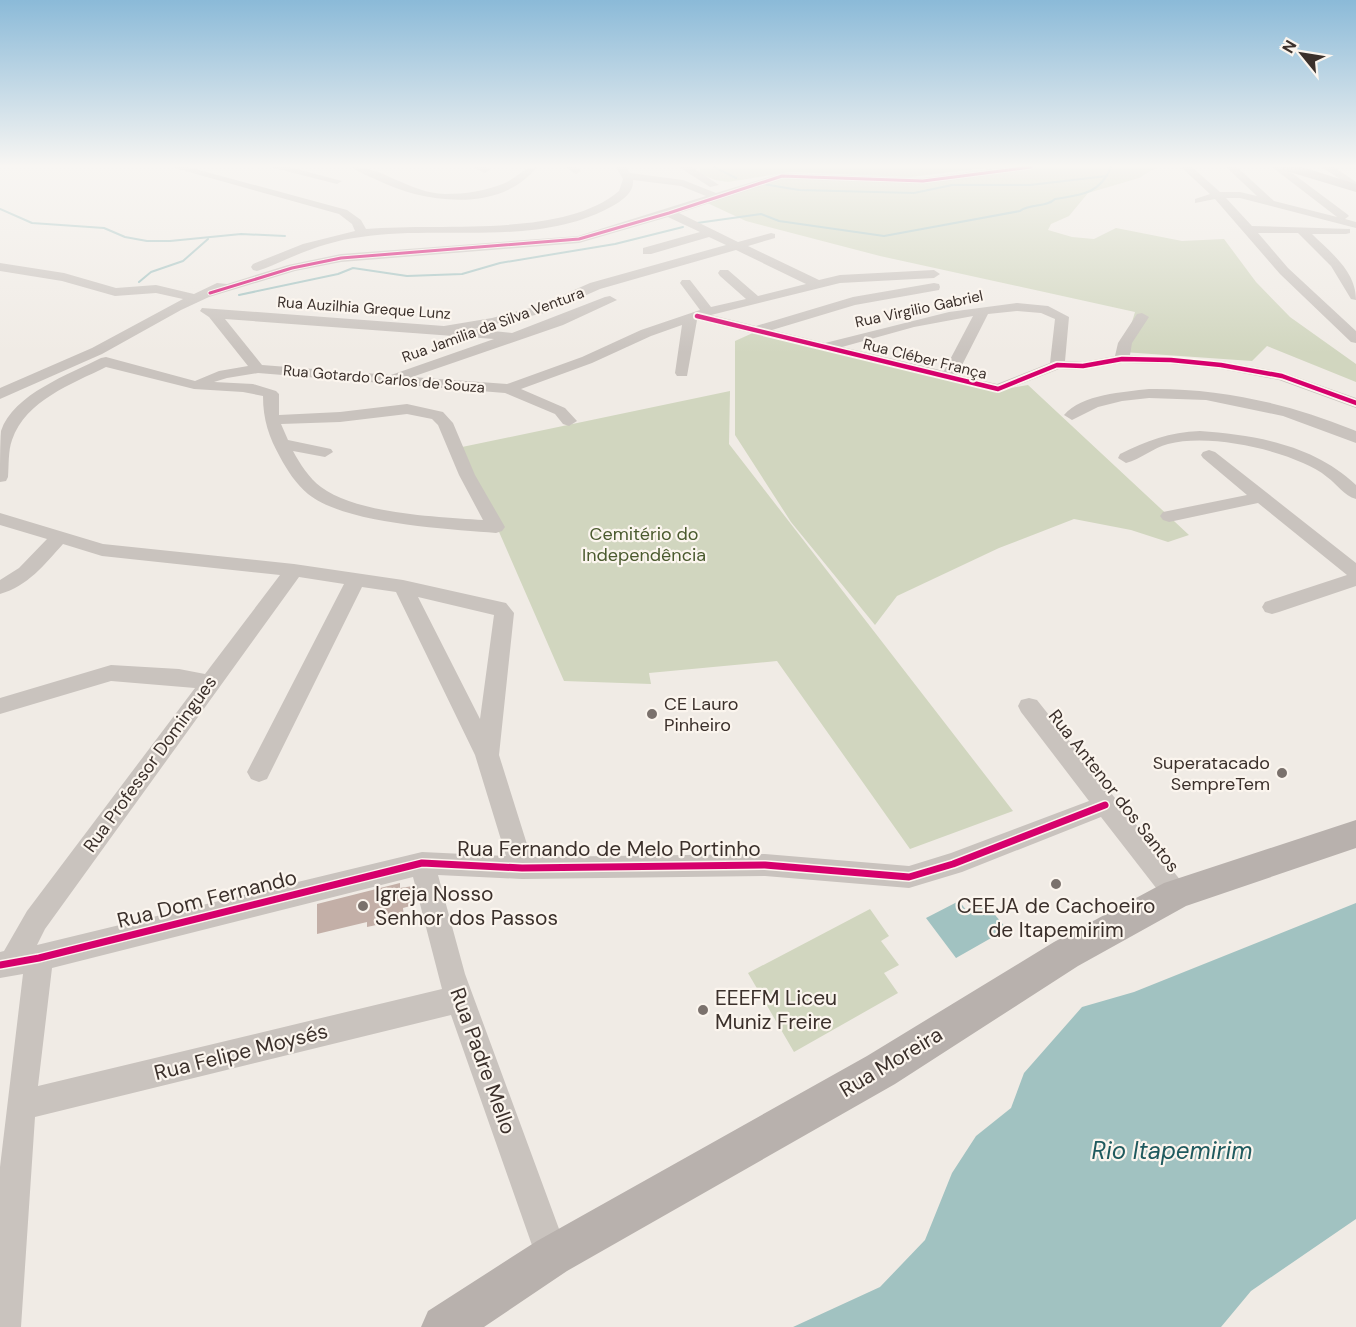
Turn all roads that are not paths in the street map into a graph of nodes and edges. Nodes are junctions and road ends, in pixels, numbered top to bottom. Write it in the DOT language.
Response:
graph roads {
  1 [pos="360,229"];
  2 [pos="437,229"];
  3 [pos="618,229"];
  4 [pos="702,229"];
  5 [pos="1250,229"];
  6 [pos="1320,229"];
  7 [pos="1301,230"];
  8 [pos="362,233"];
  9 [pos="710,233"];
  10 [pos="771,236"];
  11 [pos="735,245"];
  12 [pos="647,251"];
  13 [pos="0,254"];
  14 [pos="0,267"];
  15 [pos="40,273"];
  16 [pos="724,273"];
  17 [pos="686,283"];
  18 [pos="816,284"];
  19 [pos="210,293"];
  20 [pos="1356,296"];
  21 [pos="610,300"];
  22 [pos="755,300"];
  23 [pos="192,302"];
  24 [pos="983,310"];
  25 [pos="214,314"];
  26 [pos="698,316"];
  27 [pos="1142,316"];
  28 [pos="444,330"];
  29 [pos="757,330"];
  30 [pos="511,337"];
  31 [pos="1356,339"];
  32 [pos="829,346"];
  33 [pos="1122,359"];
  34 [pos="104,362"];
  35 [pos="1057,365"];
  36 [pos="258,369"];
  37 [pos="682,373"];
  38 [pos="948,378"];
  39 [pos="387,380"];
  40 [pos="191,385"];
  41 [pos="508,389"];
  42 [pos="0,394"];
  43 [pos="1356,403"];
  44 [pos="1072,415"];
  45 [pos="272,420"];
  46 [pos="569,421"];
  47 [pos="1356,438"];
  48 [pos="283,444"];
  49 [pos="325,452"];
  50 [pos="1209,455"];
  51 [pos="1126,458"];
  52 [pos="0,477"];
  53 [pos="1356,494"];
  54 [pos="1261,497"];
  55 [pos="1169,516"];
  56 [pos="0,519"];
  57 [pos="58,537"];
  58 [pos="294,570"];
  59 [pos="1356,573"];
  60 [pos="1356,579"];
  61 [pos="356,580"];
  62 [pos="0,587"];
  63 [pos="403,587"];
  64 [pos="1272,607"];
  65 [pos="210,683"];
  66 [pos="0,706"];
  67 [pos="1029,706"];
  68 [pos="487,755"];
  69 [pos="259,772"];
  70 [pos="1106,805"];
  71 [pos="1356,834"];
  72 [pos="422,863"];
  73 [pos="522,867"];
  74 [pos="1176,894"];
  75 [pos="17,961"];
  76 [pos="460,999"];
  77 [pos="21,1105"];
  78 [pos="552,1256"];
  79 [pos="3,1327"];
  80 [pos="444,1327"];
  1 -- 8 [label="street"];
  2 -- 8 [label="street"];
  3 -- 19 [label="street"];
  4 -- 9 [label="street"];
  5 -- 7 [label="street"];
  5 -- 31 [label="street"];
  6 -- 7 [label="street"];
  7 -- 20 [label="street"];
  8 -- 19 [label="street"];
  9 -- 11 [label="street"];
  9 -- 12 [label="street"];
  10 -- 11 [label="street"];
  11 -- 18 [label="street"];
  11 -- 28 [label="street"];
  13 -- 15 [label="street"];
  14 -- 15 [label="street"];
  15 -- 23 [label="street"];
  16 -- 22 [label="street"];
  17 -- 26 [label="street"];
  18 -- 22 [label="street"];
  18 -- 29 [label="street"];
  19 -- 23 [label="street"];
  21 -- 30 [label="street, Rua Jamilia da Silva Ventura"];
  22 -- 26 [label="street"];
  23 -- 25 [label="street"];
  23 -- 34 [label="street"];
  23 -- 42 [label="street"];
  24 -- 32 [label="street, Rua Virgilio Gabriel"];
  24 -- 35 [label="street, Rua Virgilio Gabriel"];
  24 -- 38 [label="street"];
  25 -- 28 [label="street, Rua Auzilhia Greque Lunz"];
  25 -- 36 [label="street"];
  26 -- 29 [label="street, Rua Cléber França"];
  26 -- 37 [label="street"];
  26 -- 41 [label="street"];
  27 -- 33 [label="street"];
  28 -- 30 [label="street, Rua Auzilhia Greque Lunz"];
  29 -- 32 [label="street, Rua Cléber França"];
  30 -- 39 [label="street, Rua Jamilia da Silva Ventura"];
  32 -- 38 [label="street, Rua Cléber França"];
  33 -- 35 [label="street, Rua Cléber França"];
  33 -- 43 [label="street, Rua Cléber França"];
  34 -- 40 [label="street"];
  34 -- 52 [label="street"];
  35 -- 38 [label="street, Rua Cléber França"];
  36 -- 39 [label="street, Rua Gotardo Carlos de Souza"];
  36 -- 40 [label="street, Rua Gotardo Carlos de Souza"];
  39 -- 41 [label="street, Rua Gotardo Carlos de Souza"];
  40 -- 45 [label="street"];
  41 -- 46 [label="street, Rua Gotardo Carlos de Souza"];
  44 -- 47 [label="street"];
  45 -- 48 [label="street"];
  45 -- 48 [label="street"];
  48 -- 49 [label="street"];
  50 -- 54 [label="street"];
  51 -- 53 [label="street"];
  54 -- 55 [label="street"];
  54 -- 59 [label="street"];
  56 -- 57 [label="street"];
  57 -- 58 [label="street"];
  57 -- 62 [label="street"];
  58 -- 61 [label="street"];
  58 -- 65 [label="street, Rua Professor Domingues"];
  60 -- 64 [label="street"];
  61 -- 63 [label="street"];
  61 -- 69 [label="street"];
  63 -- 68 [label="street"];
  63 -- 68 [label="street"];
  65 -- 66 [label="street"];
  65 -- 75 [label="street, Rua Professor Domingues"];
  67 -- 70 [label="street, Rua Antenor dos Santos"];
  68 -- 73 [label="street"];
  70 -- 73 [label="street, Rua Fernando de Melo Portinho"];
  70 -- 74 [label="street, Rua Antenor dos Santos"];
  71 -- 74 [label="main road, Rua Moreira"];
  72 -- 73 [label="street, Rua Fernando de Melo Portinho"];
  72 -- 75 [label="street, Rua Dom Fernando"];
  72 -- 76 [label="street, Rua Padre Mello"];
  74 -- 78 [label="main road, Rua Moreira"];
  75 -- 77 [label="street"];
  76 -- 77 [label="street, Rua Felipe Moysés"];
  76 -- 78 [label="street, Rua Padre Mello"];
  77 -- 79 [label="street"];
  78 -- 80 [label="main road, Rua Moreira"];
}
